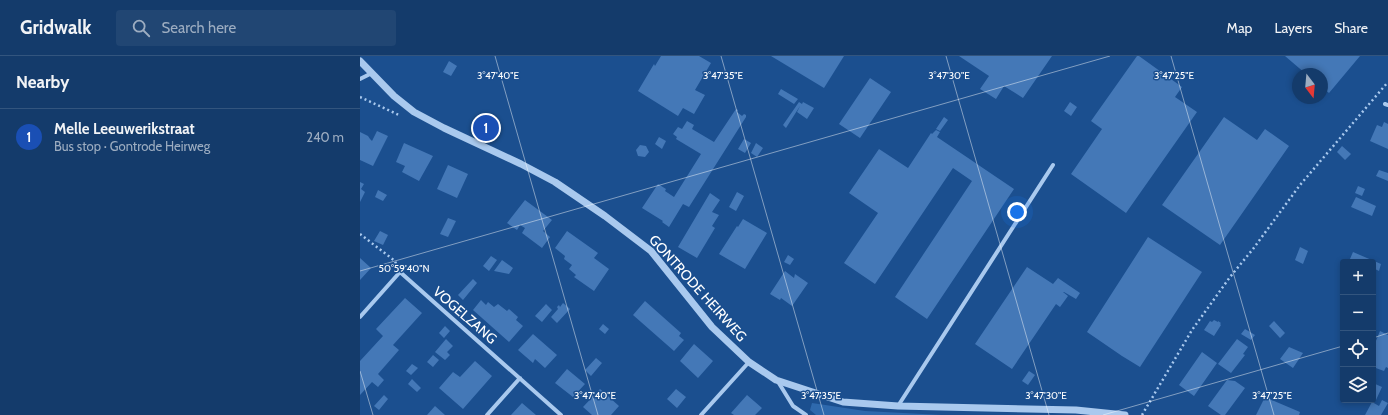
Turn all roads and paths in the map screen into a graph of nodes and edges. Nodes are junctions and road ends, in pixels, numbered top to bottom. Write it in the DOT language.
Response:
graph roads {
  1 [pos="360,61"];
  2 [pos="372,73"];
  3 [pos="360,79"];
  4 [pos="1388,82"];
  5 [pos="1053,165"];
  6 [pos="360,234"];
  7 [pos="400,272"];
  8 [pos="360,317"];
  9 [pos="749,362"];
  10 [pos="520,378"];
  11 [pos="776,380"];
  12 [pos="898,406"];
  13 [pos="1075,413"];
  14 [pos="487,415"];
  15 [pos="561,415"];
  16 [pos="701,415"];
  17 [pos="806,415"];
  18 [pos="1125,415"];
  19 [pos="1142,415"];
  1 -- 2 [label="street, GONTRODE HEIRWEG"];
  2 -- 3 [label="street"];
  2 -- 9 [label="street, GONTRODE HEIRWEG"];
  4 -- 19 [label="path"];
  5 -- 12 [label="street"];
  6 -- 7 [label="path"];
  7 -- 8 [label="street"];
  7 -- 10 [label="street, VOGELZANG"];
  9 -- 11 [label="street, GONTRODE HEIRWEG"];
  9 -- 16 [label="street"];
  10 -- 14 [label="street"];
  10 -- 15 [label="street, VOGELZANG"];
  11 -- 12 [label="street, GONTRODE HEIRWEG"];
  11 -- 17 [label="street, GONTRODE HEIRWEG"];
  12 -- 13 [label="street, GONTRODE HEIRWEG"];
  13 -- 18 [label="street, GONTRODE HEIRWEG"];
}
